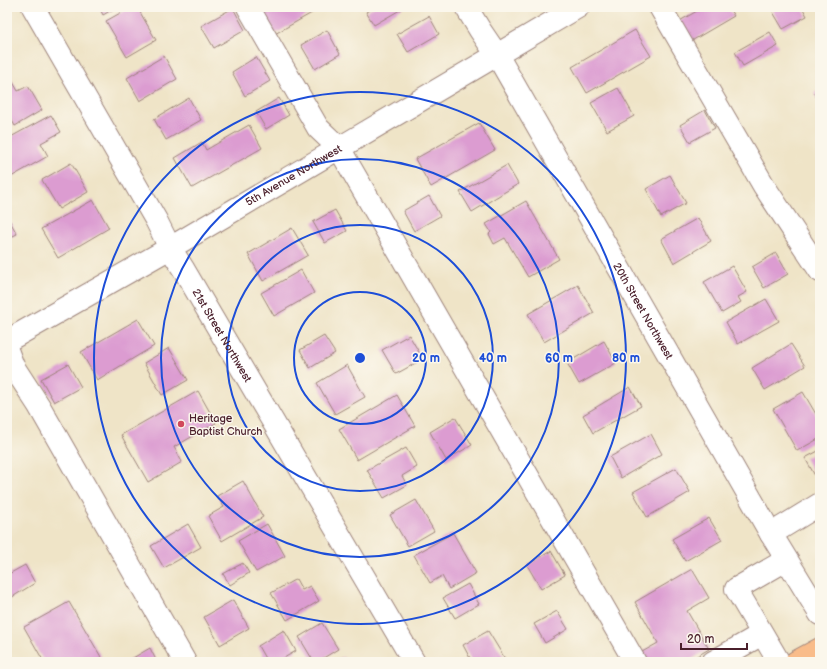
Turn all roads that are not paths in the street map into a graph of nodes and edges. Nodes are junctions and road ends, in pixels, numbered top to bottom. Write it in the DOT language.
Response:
graph roads {
  1 [pos="33,7"];
  2 [pos="248,7"];
  3 [pos="466,7"];
  4 [pos="578,7"];
  5 [pos="660,7"];
  6 [pos="497,54"];
  7 [pos="339,148"];
  8 [pos="170,248"];
  9 [pos="820,271"];
  10 [pos="7,341"];
  11 [pos="7,350"];
  12 [pos="819,507"];
  13 [pos="771,534"];
  14 [pos="786,560"];
  15 [pos="813,588"];
  16 [pos="820,614"];
  17 [pos="762,634"];
  18 [pos="820,648"];
  19 [pos="185,662"];
  20 [pos="414,662"];
  21 [pos="636,662"];
  22 [pos="713,662"];
  23 [pos="779,662"];
  24 [pos="796,662"];
  1 -- 8 [label="street, 21st Street Northwest"];
  2 -- 7 [label="street"];
  3 -- 6 [label="street, 20th Street Northwest"];
  4 -- 6 [label="street, 5th Avenue Northwest"];
  5 -- 9 [label="street"];
  6 -- 7 [label="street, 5th Avenue Northwest"];
  6 -- 13 [label="street, 20th Street Northwest"];
  7 -- 8 [label="street, 5th Avenue Northwest"];
  7 -- 21 [label="street"];
  8 -- 10 [label="street, 5th Avenue Northwest"];
  8 -- 20 [label="street, 21st Street Northwest"];
  11 -- 19 [label="street"];
  12 -- 13 [label="street"];
  13 -- 14 [label="street, 20th Street Northwest"];
  14 -- 15 [label="street, 20th Street Northwest"];
  14 -- 17 [label="street"];
  15 -- 16 [label="street, 20th Street Northwest"];
  17 -- 22 [label="street"];
  17 -- 23 [label="street"];
  18 -- 24 [label="main road"];
}
